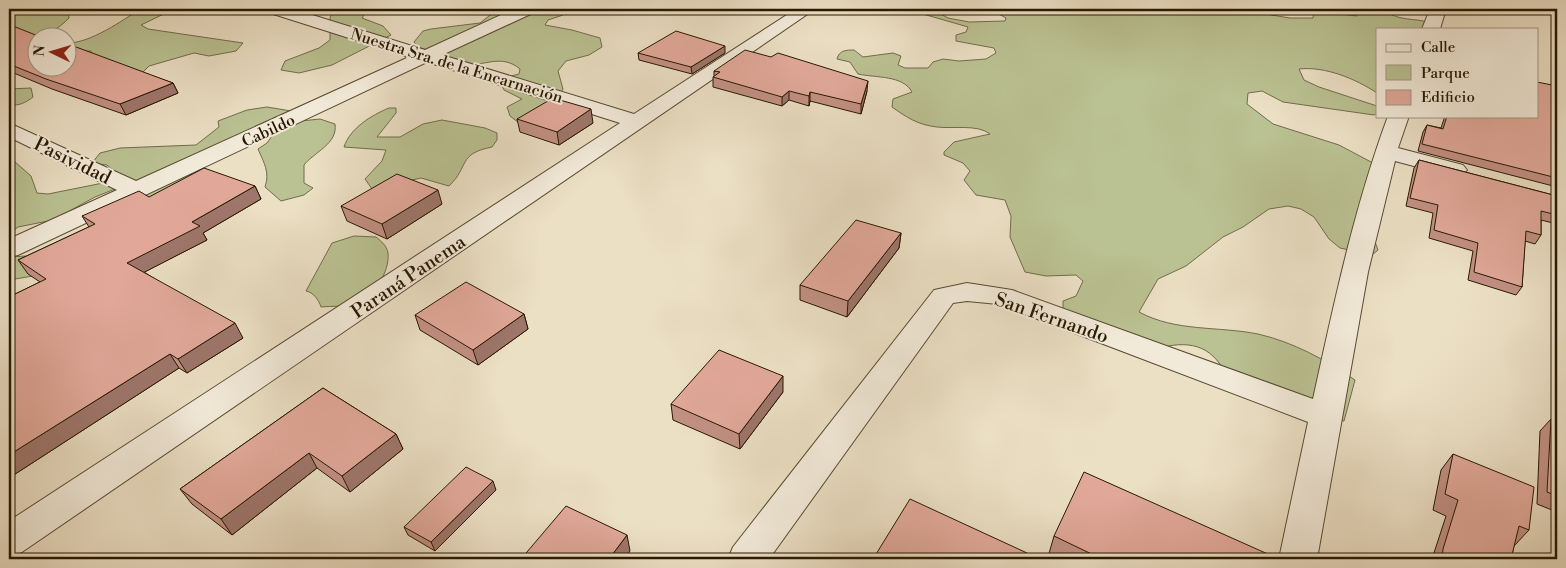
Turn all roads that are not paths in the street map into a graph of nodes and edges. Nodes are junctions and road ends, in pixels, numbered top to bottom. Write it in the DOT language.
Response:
graph roads {
  1 [pos="276,9"];
  2 [pos="527,9"];
  3 [pos="807,9"];
  4 [pos="1434,10"];
  5 [pos="1431,28"];
  6 [pos="428,56"];
  7 [pos="1398,118"];
  8 [pos="637,122"];
  9 [pos="9,129"];
  10 [pos="1386,152"];
  11 [pos="1472,174"];
  12 [pos="138,191"];
  13 [pos="9,249"];
  14 [pos="1326,416"];
  15 [pos="9,540"];
  16 [pos="747,559"];
  17 [pos="1298,559"];
  1 -- 6 [label="street, Nuestra Sra. de la Encarnación"];
  2 -- 6 [label="street, Cabildo"];
  3 -- 8 [label="street, Paraná Panema"];
  4 -- 5 [label="street"];
  6 -- 8 [label="street, Nuestra Sra. de la Encarnación"];
  6 -- 12 [label="street, Cabildo"];
  7 -- 10 [label="street"];
  8 -- 15 [label="street, Paraná Panema"];
  9 -- 12 [label="street, Pasividad"];
  10 -- 11 [label="street"];
  10 -- 14 [label="street"];
  12 -- 13 [label="street, Cabildo"];
  14 -- 16 [label="street, San Fernando"];
  14 -- 17 [label="street"];
}
